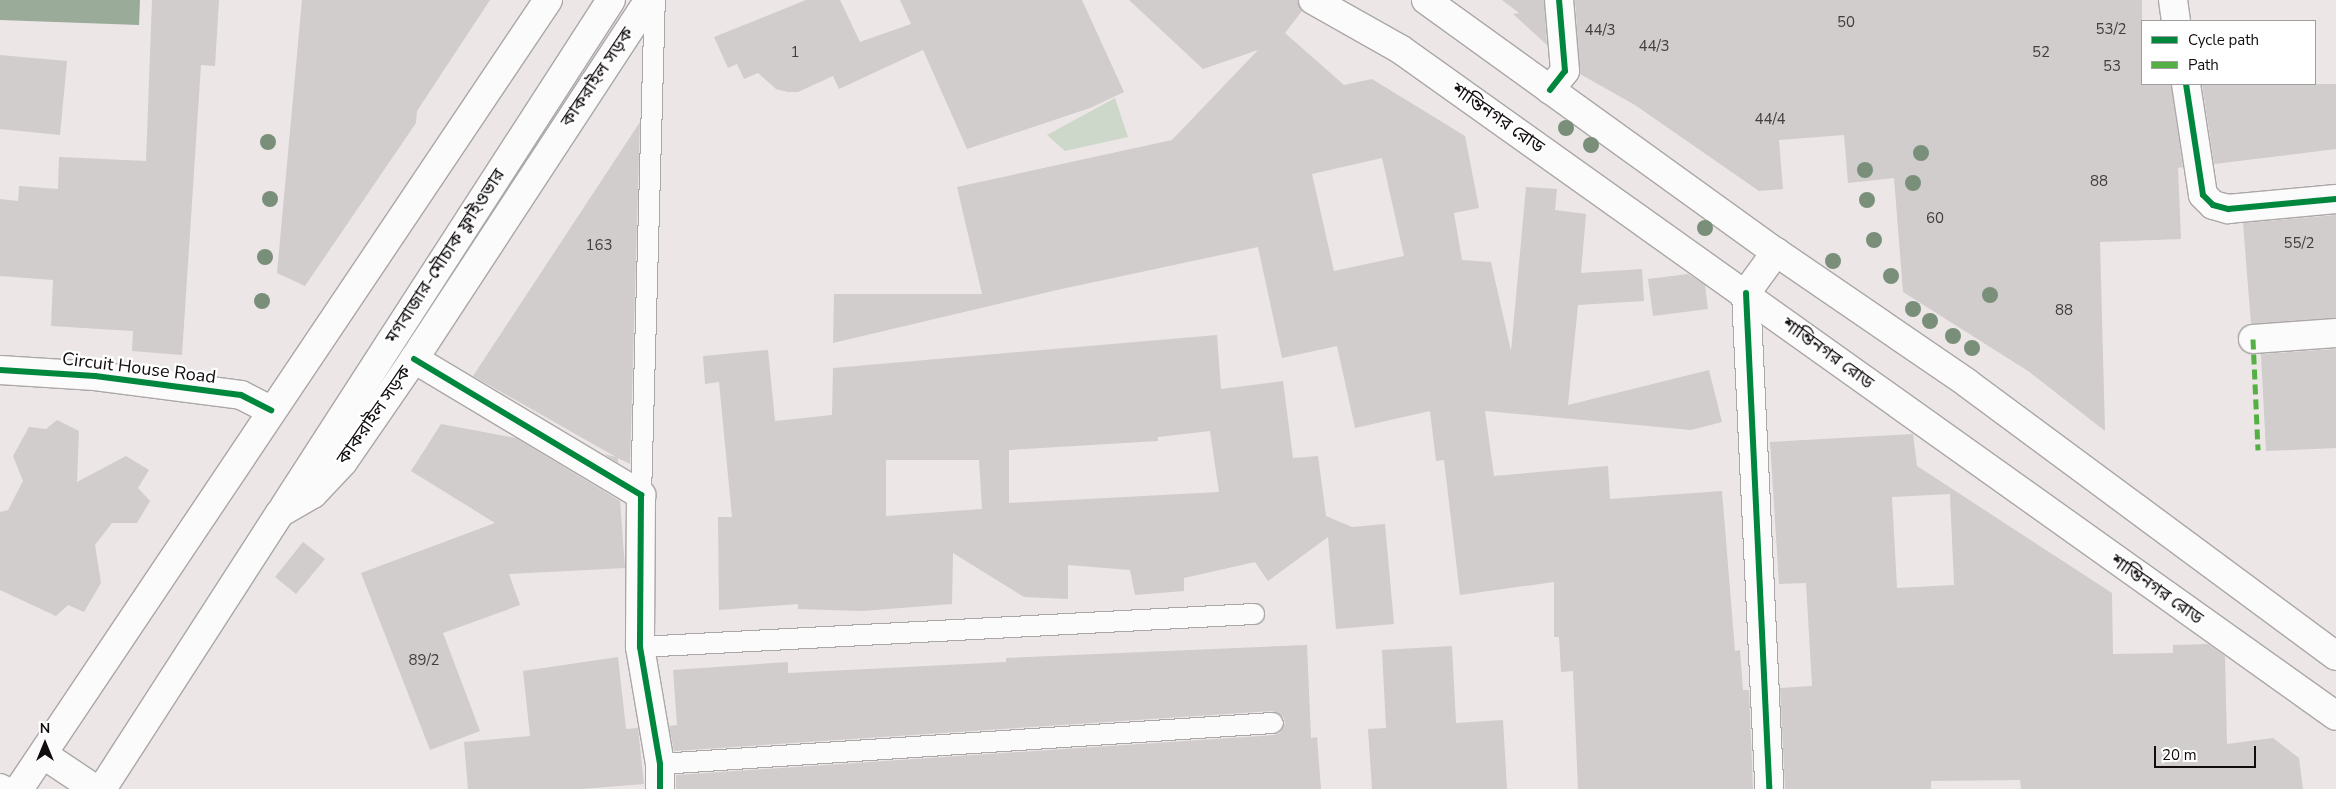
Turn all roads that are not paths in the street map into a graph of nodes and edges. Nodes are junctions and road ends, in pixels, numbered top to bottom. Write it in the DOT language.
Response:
graph roads {
  1 [pos="548,0"];
  2 [pos="611,0"];
  3 [pos="648,0"];
  4 [pos="655,0"];
  5 [pos="1313,0"];
  6 [pos="1426,0"];
  7 [pos="1560,0"];
  8 [pos="2173,0"];
  9 [pos="2176,20"];
  10 [pos="2186,85"];
  11 [pos="1550,90"];
  12 [pos="2336,199"];
  13 [pos="1776,252"];
  14 [pos="1746,293"];
  15 [pos="2336,334"];
  16 [pos="2253,339"];
  17 [pos="414,359"];
  18 [pos="0,370"];
  19 [pos="272,410"];
  20 [pos="641,494"];
  21 [pos="280,513"];
  22 [pos="1254,614"];
  23 [pos="640,647"];
  24 [pos="2336,656"];
  25 [pos="2336,716"];
  26 [pos="1273,723"];
  27 [pos="44,755"];
  28 [pos="660,777"];
  29 [pos="0,784"];
  30 [pos="12,789"];
  31 [pos="19,789"];
  32 [pos="95,789"];
  33 [pos="102,789"];
  34 [pos="1769,789"];
  1 -- 19 [label="main road"];
  2 -- 21 [label="main road, মগবাজার-মৌচাক ফ্লাইওভার"];
  3 -- 17 [label="main road, কাকরাইল সড়ক"];
  4 -- 20 [label="lane"];
  5 -- 14 [label="main road, শান্তিনগর রোড"];
  6 -- 11 [label="main road"];
  7 -- 11 [label="main road"];
  8 -- 9 [label="main road"];
  10 -- 12 [label="main road"];
  11 -- 13 [label="main road"];
  13 -- 14 [label="main road"];
  13 -- 24 [label="main road"];
  14 -- 25 [label="main road, শান্তিনগর রোড"];
  14 -- 34 [label="main road"];
  15 -- 16 [label="main road"];
  17 -- 20 [label="main road"];
  17 -- 21 [label="main road, কাকরাইল সড়ক"];
  18 -- 19 [label="main road, Circuit House Road"];
  19 -- 27 [label="main road"];
  20 -- 23 [label="main road"];
  21 -- 33 [label="main road, কাকরাইল সড়ক"];
  22 -- 23 [label="lane"];
  23 -- 28 [label="main road"];
  26 -- 28 [label="lane"];
  27 -- 31 [label="main road"];
  27 -- 32 [label="main road"];
  29 -- 30 [label="lane"];
}
